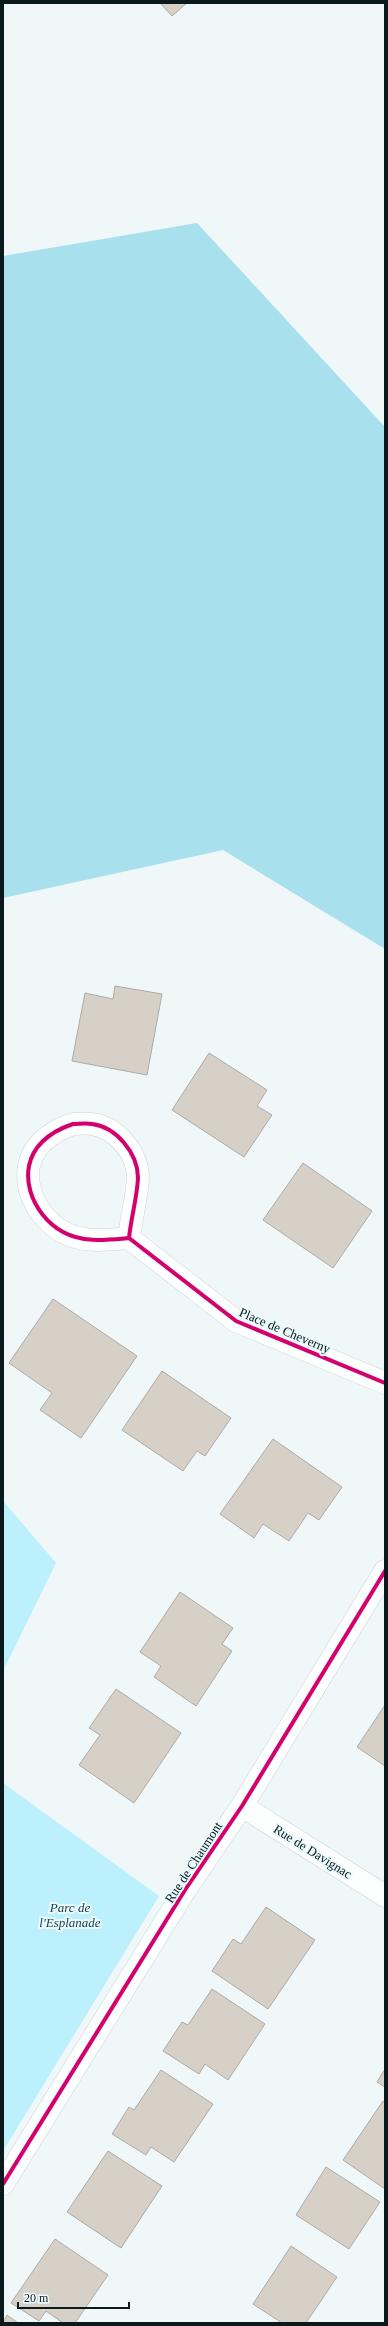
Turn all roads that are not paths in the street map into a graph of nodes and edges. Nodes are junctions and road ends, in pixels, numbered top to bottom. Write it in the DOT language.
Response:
graph roads {
  1 [pos="128,1238"];
  2 [pos="385,1383"];
  3 [pos="385,1571"];
  4 [pos="242,1806"];
  5 [pos="385,1896"];
  6 [pos="3,2184"];
  1 -- 1 [label="street"];
  1 -- 2 [label="street, Place de Cheverny"];
  3 -- 4 [label="street, Rue de Chaumont"];
  4 -- 5 [label="street, Rue de Davignac"];
  4 -- 6 [label="street, Rue de Chaumont"];
}
